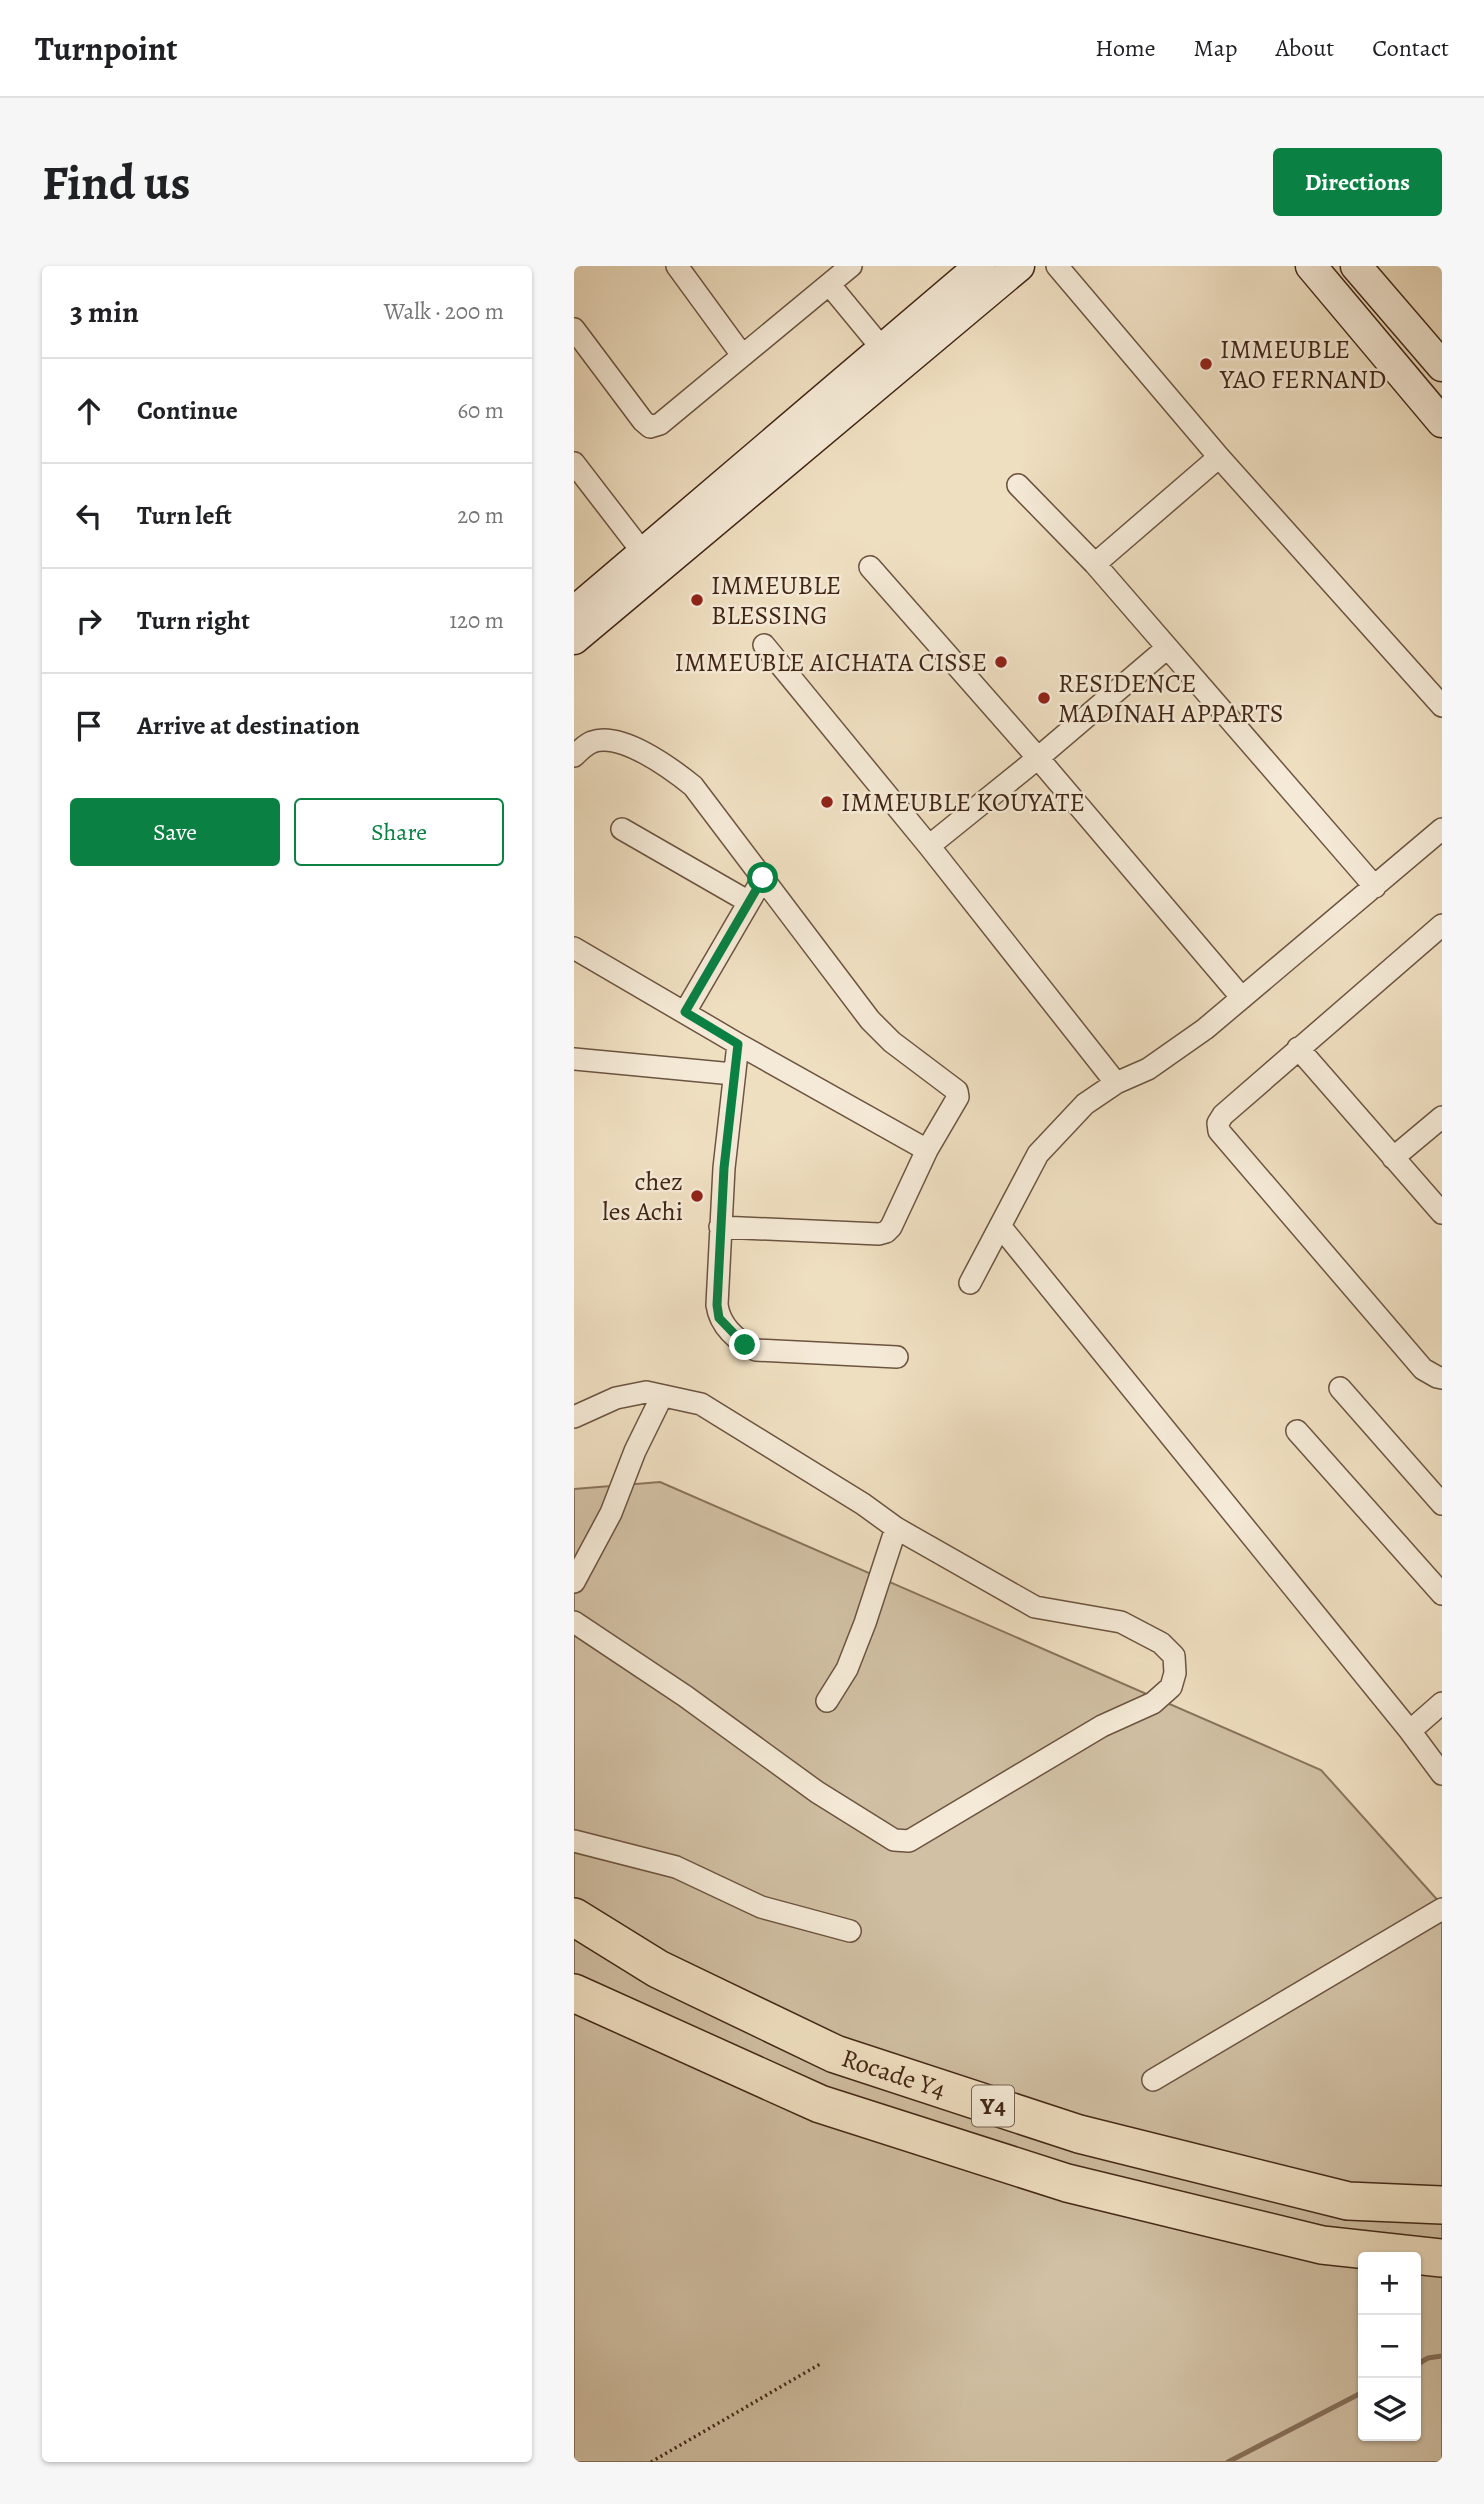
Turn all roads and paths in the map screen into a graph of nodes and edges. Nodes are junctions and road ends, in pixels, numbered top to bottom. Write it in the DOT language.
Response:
graph roads {
  1 [pos="677,266"];
  2 [pos="851,266"];
  3 [pos="979,266"];
  4 [pos="1019,266"];
  5 [pos="1057,266"];
  6 [pos="1311,266"];
  7 [pos="1356,266"];
  8 [pos="829,284"];
  9 [pos="574,329"];
  10 [pos="742,355"];
  11 [pos="890,358"];
  12 [pos="1442,366"];
  13 [pos="1442,422"];
  14 [pos="1219,457"];
  15 [pos="574,463"];
  16 [pos="1017,485"];
  17 [pos="650,561"];
  18 [pos="1095,564"];
  19 [pos="870,567"];
  20 [pos="574,612"];
  21 [pos="574,639"];
  22 [pos="764,645"];
  23 [pos="1167,649"];
  24 [pos="1442,706"];
  25 [pos="574,756"];
  26 [pos="1038,758"];
  27 [pos="622,829"];
  28 [pos="1442,829"];
  29 [pos="929,846"];
  30 [pos="763,878"];
  31 [pos="1375,887"];
  32 [pos="750,902"];
  33 [pos="1442,925"];
  34 [pos="574,948"];
  35 [pos="1242,998"];
  36 [pos="685,1012"];
  37 [pos="738,1044"];
  38 [pos="1298,1048"];
  39 [pos="574,1059"];
  40 [pos="733,1074"];
  41 [pos="1116,1083"];
  42 [pos="1442,1118"];
  43 [pos="927,1150"];
  44 [pos="1393,1158"];
  45 [pos="1442,1213"];
  46 [pos="1000,1226"];
  47 [pos="720,1227"];
  48 [pos="970,1283"];
  49 [pos="897,1357"];
  50 [pos="1442,1378"];
  51 [pos="1340,1388"];
  52 [pos="662,1396"];
  53 [pos="574,1417"];
  54 [pos="1297,1431"];
  55 [pos="1442,1504"];
  56 [pos="895,1528"];
  57 [pos="574,1582"];
  58 [pos="1442,1594"];
  59 [pos="574,1622"];
  60 [pos="827,1701"];
  61 [pos="1442,1703"];
  62 [pos="1410,1731"];
  63 [pos="1442,1774"];
  64 [pos="574,1841"];
  65 [pos="1442,1909"];
  66 [pos="574,1917"];
  67 [pos="850,1931"];
  68 [pos="574,1993"];
  69 [pos="1153,2080"];
  70 [pos="1442,2205"];
  71 [pos="1442,2258"];
  72 [pos="822,2363"];
  73 [pos="650,2462"];
  1 -- 10 [label="street"];
  2 -- 8 [label="street"];
  3 -- 11 [label="street"];
  4 -- 11 [label="street"];
  5 -- 14 [label="street"];
  6 -- 13 [label="street"];
  7 -- 12 [label="street"];
  8 -- 10 [label="street"];
  8 -- 11 [label="street"];
  9 -- 10 [label="street"];
  11 -- 17 [label="street"];
  14 -- 18 [label="street"];
  14 -- 24 [label="street"];
  15 -- 17 [label="street"];
  16 -- 18 [label="street"];
  17 -- 20 [label="street"];
  17 -- 21 [label="street"];
  18 -- 23 [label="street"];
  19 -- 26 [label="street"];
  22 -- 29 [label="street"];
  23 -- 26 [label="street"];
  23 -- 31 [label="street"];
  25 -- 30 [label="street"];
  26 -- 29 [label="street"];
  26 -- 35 [label="street"];
  27 -- 32 [label="street"];
  28 -- 31 [label="street"];
  29 -- 41 [label="street"];
  30 -- 32 [label="street"];
  30 -- 43 [label="street"];
  31 -- 35 [label="street"];
  32 -- 36 [label="street"];
  33 -- 38 [label="street"];
  34 -- 36 [label="street"];
  35 -- 41 [label="street"];
  36 -- 37 [label="street"];
  37 -- 40 [label="street"];
  37 -- 43 [label="street"];
  38 -- 44 [label="street"];
  38 -- 50 [label="street"];
  39 -- 40 [label="street"];
  40 -- 47 [label="street"];
  41 -- 46 [label="street"];
  42 -- 44 [label="street"];
  43 -- 47 [label="street"];
  44 -- 45 [label="street"];
  46 -- 48 [label="street"];
  46 -- 62 [label="street"];
  47 -- 49 [label="street"];
  51 -- 55 [label="street"];
  52 -- 53 [label="street"];
  52 -- 56 [label="street"];
  52 -- 57 [label="street"];
  54 -- 58 [label="street"];
  56 -- 59 [label="street"];
  56 -- 60 [label="street"];
  61 -- 62 [label="street"];
  62 -- 63 [label="street"];
  64 -- 67 [label="street"];
  65 -- 69 [label="street"];
  66 -- 70 [label="highway, Rocade Y4 / Y4"];
  68 -- 71 [label="highway, Rocade Y4 / Y4"];
  72 -- 73 [label="path"];
}
